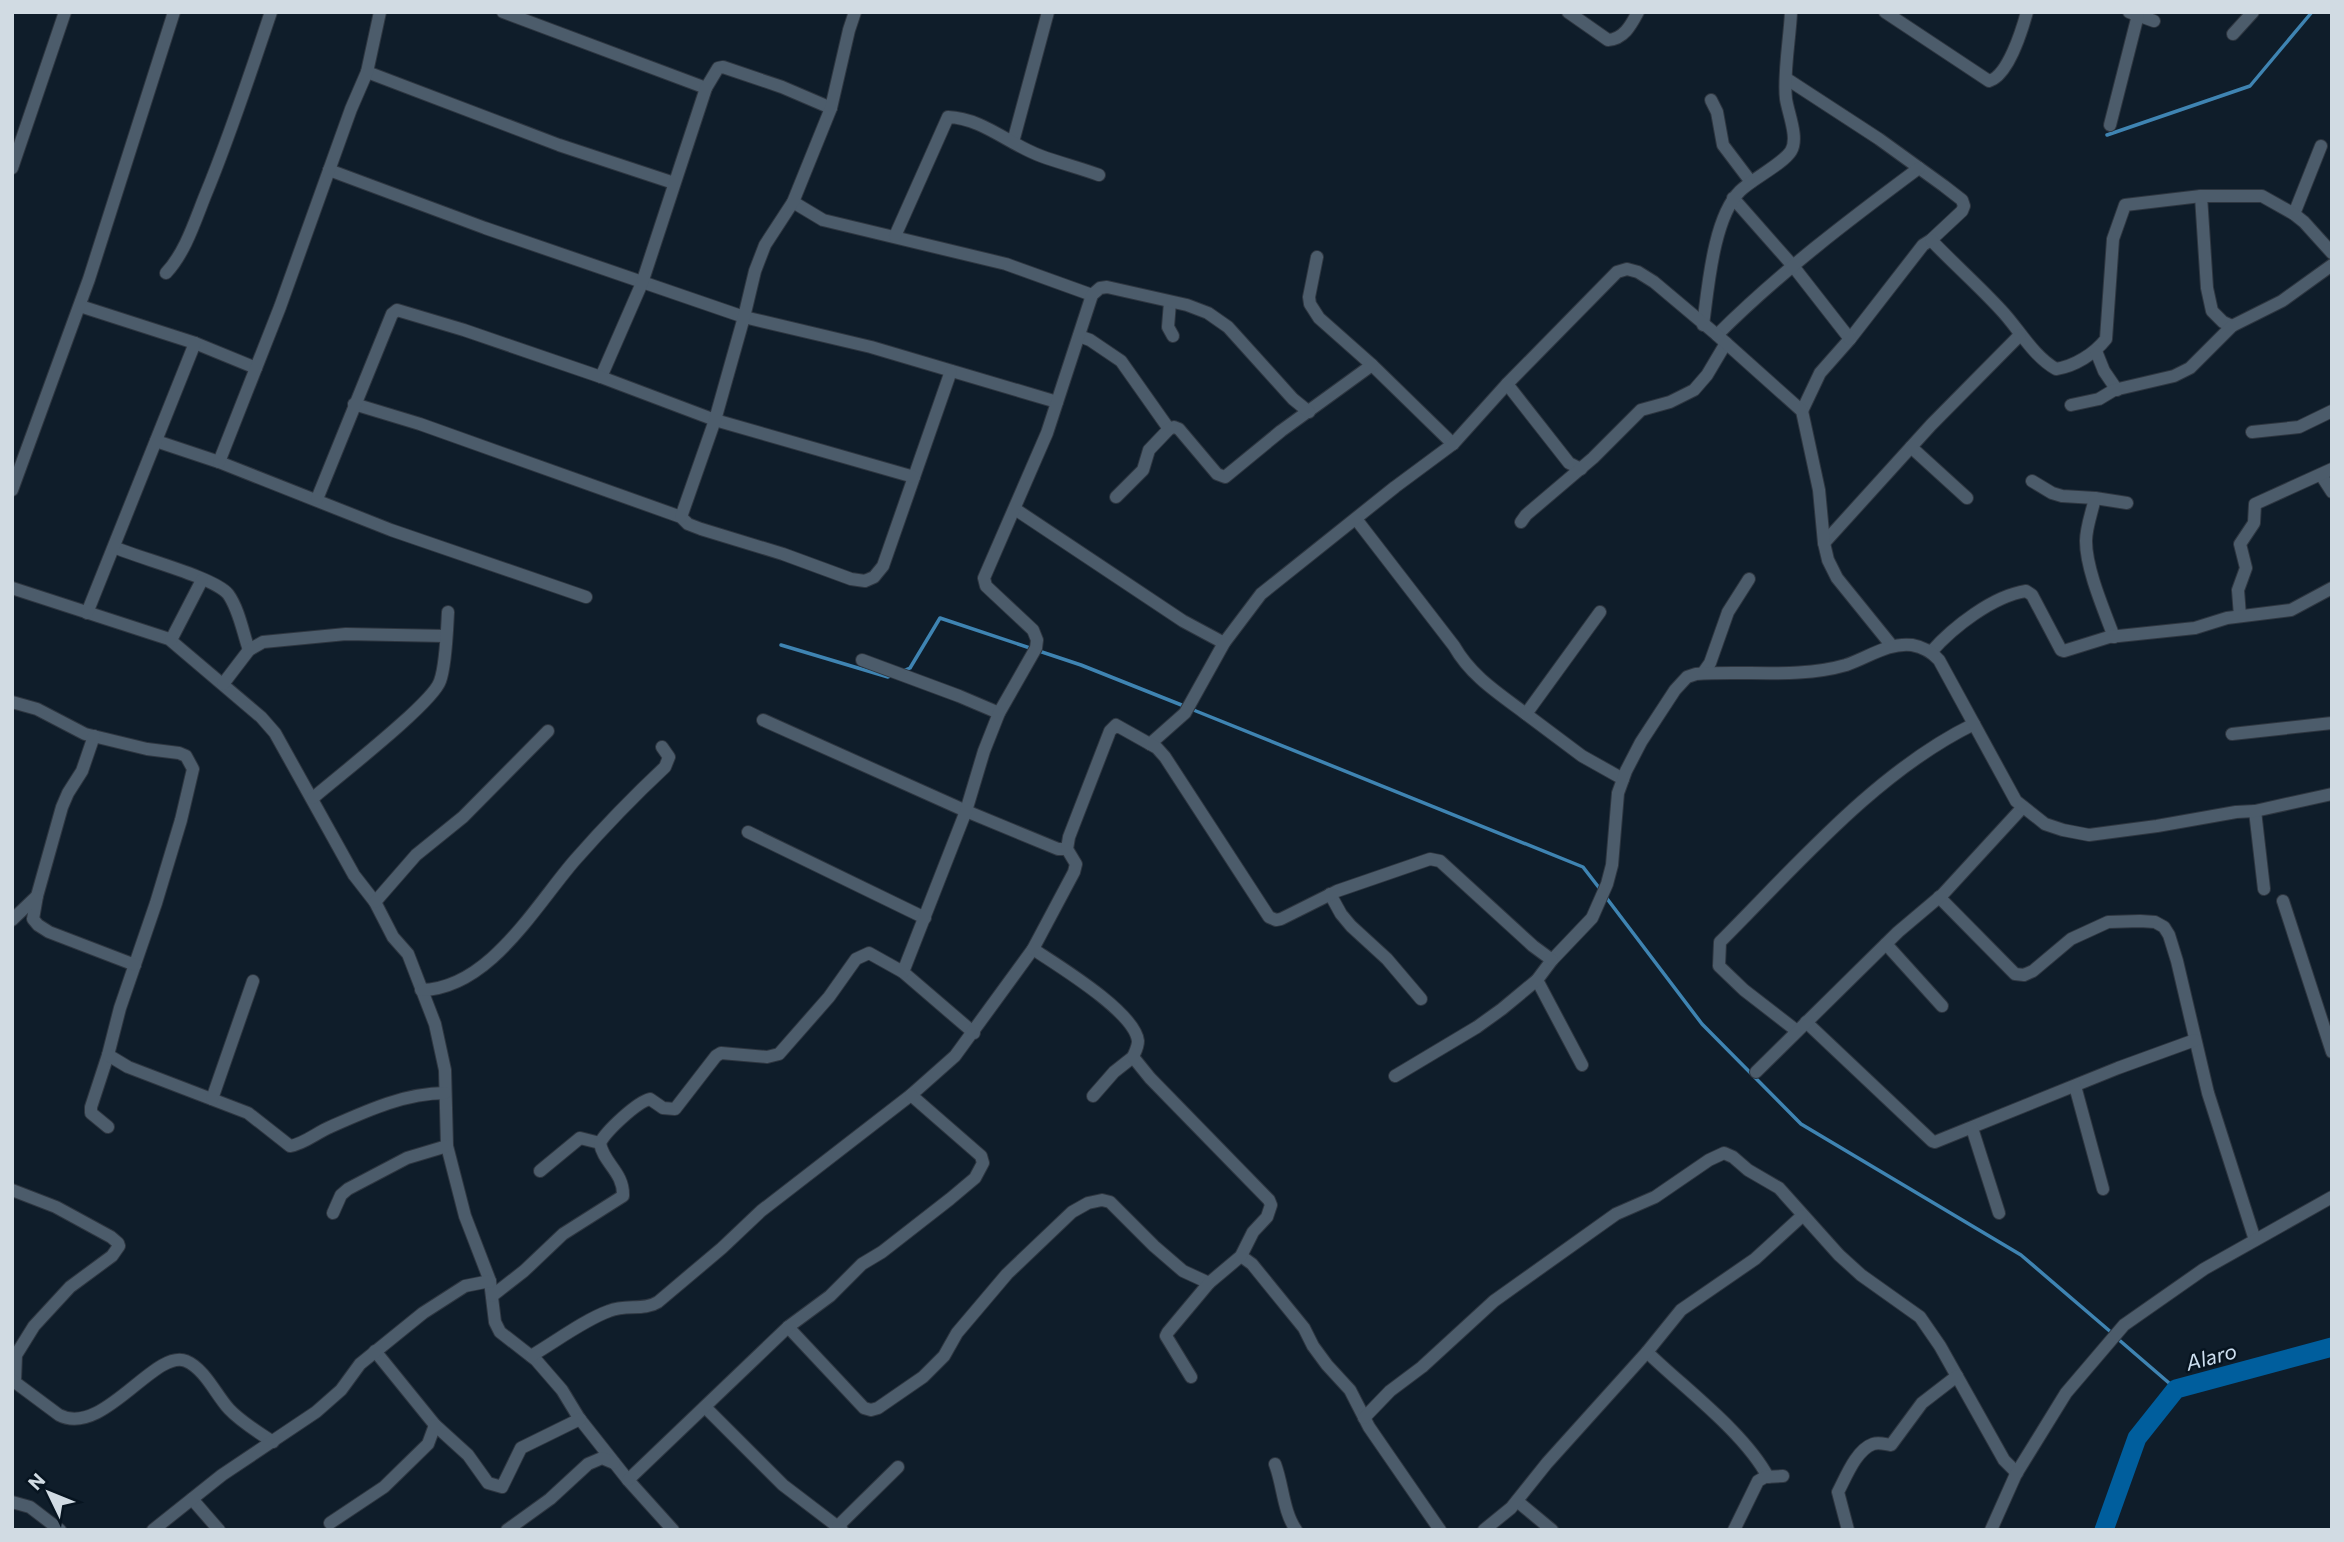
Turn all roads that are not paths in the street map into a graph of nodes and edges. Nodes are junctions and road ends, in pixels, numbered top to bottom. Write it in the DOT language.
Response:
graph roads {
  1 [pos="65,12"];
  2 [pos="174,12"];
  3 [pos="271,12"];
  4 [pos="380,12"];
  5 [pos="503,12"];
  6 [pos="855,12"];
  7 [pos="1048,12"];
  8 [pos="1568,12"];
  9 [pos="1638,12"];
  10 [pos="1791,12"];
  11 [pos="1885,12"];
  12 [pos="2027,12"];
  13 [pos="2253,12"];
  14 [pos="2133,14"];
  15 [pos="525,16"];
  16 [pos="2154,21"];
  17 [pos="2234,34"];
  18 [pos="367,72"];
  19 [pos="1787,79"];
  20 [pos="706,88"];
  21 [pos="1711,100"];
  22 [pos="831,108"];
  23 [pos="2110,125"];
  24 [pos="1013,142"];
  25 [pos="2321,146"];
  26 [pos="12,168"];
  27 [pos="1919,168"];
  28 [pos="329,170"];
  29 [pos="1099,175"];
  30 [pos="1751,182"];
  31 [pos="674,183"];
  32 [pos="2201,196"];
  33 [pos="1733,198"];
  34 [pos="793,202"];
  35 [pos="2294,214"];
  36 [pos="895,236"];
  37 [pos="1931,240"];
  38 [pos="2332,253"];
  39 [pos="1317,257"];
  40 [pos="2332,265"];
  41 [pos="1794,267"];
  42 [pos="166,273"];
  43 [pos="642,283"];
  44 [pos="1092,295"];
  45 [pos="1170,302"];
  46 [pos="80,306"];
  47 [pos="744,317"];
  48 [pos="1703,325"];
  49 [pos="2232,326"];
  50 [pos="2020,335"];
  51 [pos="1079,336"];
  52 [pos="1173,336"];
  53 [pos="1722,339"];
  54 [pos="1850,339"];
  55 [pos="195,343"];
  56 [pos="2096,351"];
  57 [pos="1372,365"];
  58 [pos="256,368"];
  59 [pos="951,371"];
  60 [pos="601,377"];
  61 [pos="1507,384"];
  62 [pos="2117,390"];
  63 [pos="1057,401"];
  64 [pos="354,404"];
  65 [pos="2071,405"];
  66 [pos="1802,411"];
  67 [pos="2332,411"];
  68 [pos="1309,412"];
  69 [pos="715,420"];
  70 [pos="1170,429"];
  71 [pos="2252,432"];
  72 [pos="156,441"];
  73 [pos="1453,444"];
  74 [pos="1911,447"];
  75 [pos="219,462"];
  76 [pos="1574,470"];
  77 [pos="2326,472"];
  78 [pos="914,477"];
  79 [pos="2032,481"];
  80 [pos="12,490"];
  81 [pos="2332,492"];
  82 [pos="1116,497"];
  83 [pos="1966,498"];
  84 [pos="2095,498"];
  85 [pos="317,499"];
  86 [pos="2127,503"];
  87 [pos="1015,509"];
  88 [pos="681,517"];
  89 [pos="1356,519"];
  90 [pos="1521,522"];
  91 [pos="1824,543"];
  92 [pos="114,547"];
  93 [pos="1749,579"];
  94 [pos="202,580"];
  95 [pos="2332,588"];
  96 [pos="15,589"];
  97 [pos="586,597"];
  98 [pos="12,604"];
  99 [pos="87,612"];
  100 [pos="448,612"];
  101 [pos="1600,612"];
  102 [pos="2241,616"];
  103 [pos="446,636"];
  104 [pos="2114,637"];
  105 [pos="171,640"];
  106 [pos="1224,643"];
  107 [pos="1892,646"];
  108 [pos="249,650"];
  109 [pos="1931,652"];
  110 [pos="862,660"];
  111 [pos="1703,673"];
  112 [pos="223,684"];
  113 [pos="12,702"];
  114 [pos="999,713"];
  115 [pos="1526,714"];
  116 [pos="763,720"];
  117 [pos="2332,723"];
  118 [pos="1974,724"];
  119 [pos="548,731"];
  120 [pos="2232,733"];
  121 [pos="94,736"];
  122 [pos="1150,744"];
  123 [pos="662,747"];
  124 [pos="1623,779"];
  125 [pos="2332,794"];
  126 [pos="313,798"];
  127 [pos="2023,807"];
  128 [pos="966,811"];
  129 [pos="2255,811"];
  130 [pos="748,832"];
  131 [pos="1067,849"];
  132 [pos="2263,890"];
  133 [pos="1330,894"];
  134 [pos="37,896"];
  135 [pos="1940,897"];
  136 [pos="2283,901"];
  137 [pos="375,902"];
  138 [pos="925,918"];
  139 [pos="12,920"];
  140 [pos="1886,944"];
  141 [pos="1033,949"];
  142 [pos="1552,960"];
  143 [pos="135,965"];
  144 [pos="903,972"];
  145 [pos="1538,980"];
  146 [pos="253,981"];
  147 [pos="421,990"];
  148 [pos="1421,999"];
  149 [pos="1942,1006"];
  150 [pos="1802,1026"];
  151 [pos="974,1032"];
  152 [pos="2195,1040"];
  153 [pos="2332,1052"];
  154 [pos="108,1055"];
  155 [pos="1133,1057"];
  156 [pos="1582,1065"];
  157 [pos="1756,1072"];
  158 [pos="1395,1076"];
  159 [pos="2075,1086"];
  160 [pos="445,1093"];
  161 [pos="912,1095"];
  162 [pos="1094,1096"];
  163 [pos="212,1098"];
  164 [pos="108,1127"];
  165 [pos="1972,1128"];
  166 [pos="600,1143"];
  167 [pos="447,1146"];
  168 [pos="540,1171"];
  169 [pos="2103,1189"];
  170 [pos="12,1190"];
  171 [pos="2332,1197"];
  172 [pos="333,1213"];
  173 [pos="1999,1213"];
  174 [pos="1802,1216"];
  175 [pos="2255,1240"];
  176 [pos="1241,1256"];
  177 [pos="490,1281"];
  178 [pos="1209,1283"];
  179 [pos="492,1296"];
  180 [pos="788,1327"];
  181 [pos="375,1352"];
  182 [pos="1647,1352"];
  183 [pos="531,1356"];
  184 [pos="1957,1376"];
  185 [pos="1191,1377"];
  186 [pos="14,1381"];
  187 [pos="706,1408"];
  188 [pos="1364,1418"];
  189 [pos="580,1419"];
  190 [pos="435,1425"];
  191 [pos="273,1441"];
  192 [pos="616,1464"];
  193 [pos="1275,1464"];
  194 [pos="898,1467"];
  195 [pos="2017,1473"];
  196 [pos="1783,1476"];
  197 [pos="1768,1477"];
  198 [pos="628,1480"];
  199 [pos="192,1499"];
  200 [pos="1517,1501"];
  201 [pos="12,1502"];
  202 [pos="330,1523"];
  203 [pos="524,1525"];
  204 [pos="840,1528"];
  205 [pos="60,1530"];
  206 [pos="153,1530"];
  207 [pos="219,1530"];
  208 [pos="508,1530"];
  209 [pos="673,1530"];
  210 [pos="1296,1530"];
  211 [pos="1440,1530"];
  212 [pos="1484,1530"];
  213 [pos="1552,1530"];
  214 [pos="1734,1530"];
  215 [pos="1848,1530"];
  216 [pos="1991,1530"];
  1 -- 26 [label="street"];
  2 -- 46 [label="street"];
  3 -- 42 [label="street"];
  4 -- 18 [label="street"];
  5 -- 15 [label="street"];
  6 -- 22 [label="street"];
  7 -- 24 [label="street"];
  8 -- 9 [label="street"];
  10 -- 19 [label="street"];
  11 -- 12 [label="street"];
  13 -- 17 [label="street"];
  14 -- 16 [label="street"];
  14 -- 23 [label="street"];
  15 -- 20 [label="street"];
  18 -- 28 [label="street"];
  18 -- 31 [label="street"];
  19 -- 27 [label="street"];
  19 -- 30 [label="street"];
  20 -- 22 [label="street"];
  20 -- 31 [label="street"];
  21 -- 30 [label="street"];
  22 -- 34 [label="street"];
  24 -- 29 [label="street"];
  24 -- 36 [label="street"];
  25 -- 35 [label="street"];
  27 -- 37 [label="street"];
  27 -- 41 [label="street"];
  28 -- 43 [label="street"];
  28 -- 58 [label="street"];
  30 -- 33 [label="street"];
  31 -- 43 [label="street"];
  32 -- 35 [label="street"];
  32 -- 49 [label="street"];
  32 -- 56 [label="street"];
  33 -- 41 [label="street"];
  33 -- 48 [label="street"];
  34 -- 36 [label="street"];
  34 -- 47 [label="street"];
  35 -- 38 [label="street"];
  36 -- 44 [label="street"];
  37 -- 50 [label="street"];
  37 -- 54 [label="street"];
  39 -- 57 [label="street"];
  40 -- 49 [label="street"];
  41 -- 53 [label="street"];
  41 -- 54 [label="street"];
  43 -- 47 [label="street"];
  43 -- 60 [label="street"];
  44 -- 45 [label="street"];
  44 -- 51 [label="street"];
  45 -- 52 [label="street"];
  45 -- 68 [label="street"];
  46 -- 55 [label="street"];
  46 -- 80 [label="street"];
  47 -- 59 [label="street"];
  47 -- 69 [label="street"];
  48 -- 53 [label="street"];
  48 -- 61 [label="street"];
  49 -- 62 [label="street"];
  50 -- 56 [label="street"];
  50 -- 74 [label="street"];
  51 -- 63 [label="street"];
  51 -- 70 [label="street"];
  53 -- 66 [label="street"];
  53 -- 76 [label="street"];
  54 -- 66 [label="street"];
  55 -- 58 [label="street"];
  55 -- 72 [label="street"];
  56 -- 62 [label="street"];
  57 -- 68 [label="street"];
  57 -- 73 [label="street"];
  58 -- 75 [label="street"];
  59 -- 63 [label="street"];
  59 -- 78 [label="street"];
  60 -- 64 [label="street"];
  60 -- 69 [label="street"];
  61 -- 73 [label="street"];
  61 -- 76 [label="street"];
  62 -- 65 [label="street"];
  63 -- 87 [label="street"];
  64 -- 85 [label="street"];
  64 -- 88 [label="street"];
  66 -- 91 [label="street"];
  67 -- 71 [label="street"];
  68 -- 70 [label="street"];
  69 -- 78 [label="street"];
  69 -- 88 [label="street"];
  70 -- 82 [label="street"];
  72 -- 75 [label="street"];
  72 -- 92 [label="street"];
  73 -- 89 [label="street"];
  74 -- 83 [label="street"];
  74 -- 91 [label="street"];
  75 -- 85 [label="street"];
  76 -- 90 [label="street"];
  77 -- 81 [label="street"];
  77 -- 102 [label="street"];
  78 -- 88 [label="street"];
  79 -- 84 [label="street"];
  84 -- 86 [label="street"];
  84 -- 104 [label="street"];
  85 -- 97 [label="street"];
  87 -- 106 [label="street"];
  87 -- 114 [label="street"];
  89 -- 106 [label="street"];
  89 -- 115 [label="street"];
  91 -- 107 [label="street"];
  92 -- 94 [label="street"];
  92 -- 99 [label="street"];
  93 -- 111 [label="street"];
  94 -- 105 [label="street"];
  94 -- 108 [label="street"];
  95 -- 102 [label="street"];
  96 -- 98 [label="street"];
  96 -- 99 [label="street"];
  99 -- 105 [label="street"];
  100 -- 103 [label="street"];
  101 -- 115 [label="street"];
  102 -- 104 [label="street"];
  103 -- 108 [label="street"];
  103 -- 126 [label="street"];
  104 -- 109 [label="street"];
  105 -- 112 [label="street"];
  106 -- 122 [label="street"];
  107 -- 109 [label="street"];
  107 -- 111 [label="street"];
  108 -- 112 [label="street"];
  109 -- 118 [label="street"];
  110 -- 114 [label="street"];
  111 -- 124 [label="street"];
  112 -- 126 [label="street"];
  113 -- 121 [label="street"];
  114 -- 128 [label="street"];
  115 -- 124 [label="street"];
  116 -- 128 [label="street"];
  117 -- 120 [label="street"];
  118 -- 127 [label="street"];
  118 -- 150 [label="street"];
  119 -- 137 [label="street"];
  121 -- 134 [label="street"];
  121 -- 143 [label="street"];
  122 -- 131 [label="street"];
  122 -- 133 [label="street"];
  123 -- 147 [label="street"];
  124 -- 142 [label="street"];
  125 -- 129 [label="street"];
  126 -- 137 [label="street"];
  127 -- 129 [label="street"];
  127 -- 135 [label="street"];
  128 -- 131 [label="street"];
  128 -- 138 [label="street"];
  129 -- 132 [label="street"];
  130 -- 138 [label="street"];
  131 -- 141 [label="street"];
  133 -- 142 [label="street"];
  133 -- 148 [label="street"];
  134 -- 139 [label="street"];
  134 -- 143 [label="street"];
  135 -- 140 [label="street"];
  135 -- 152 [label="street"];
  136 -- 153 [label="street"];
  137 -- 147 [label="street"];
  138 -- 144 [label="street"];
  140 -- 149 [label="street"];
  140 -- 150 [label="street"];
  141 -- 151 [label="street"];
  141 -- 155 [label="street"];
  142 -- 145 [label="street"];
  143 -- 154 [label="street"];
  144 -- 151 [label="street"];
  144 -- 166 [label="street"];
  145 -- 156 [label="street"];
  145 -- 158 [label="street"];
  146 -- 163 [label="street"];
  147 -- 160 [label="street"];
  150 -- 157 [label="street"];
  150 -- 165 [label="street"];
  151 -- 161 [label="street"];
  152 -- 159 [label="street"];
  152 -- 175 [label="street"];
  154 -- 163 [label="street"];
  154 -- 164 [label="street"];
  155 -- 162 [label="street"];
  155 -- 176 [label="street"];
  159 -- 165 [label="street"];
  159 -- 169 [label="street"];
  160 -- 163 [label="street"];
  160 -- 167 [label="street"];
  161 -- 180 [label="street"];
  161 -- 183 [label="street"];
  165 -- 173 [label="street"];
  166 -- 168 [label="street"];
  166 -- 179 [label="street"];
  167 -- 172 [label="street"];
  167 -- 177 [label="street"];
  170 -- 186 [label="street"];
  171 -- 175 [label="street"];
  174 -- 182 [label="street"];
  174 -- 184 [label="street"];
  174 -- 188 [label="street"];
  175 -- 195 [label="street"];
  176 -- 178 [label="street"];
  176 -- 188 [label="street"];
  177 -- 179 [label="street"];
  177 -- 181 [label="street"];
  178 -- 180 [label="street"];
  178 -- 185 [label="street"];
  179 -- 183 [label="street"];
  180 -- 187 [label="street"];
  181 -- 190 [label="street"];
  181 -- 191 [label="street"];
  182 -- 197 [label="street"];
  182 -- 200 [label="street"];
  183 -- 189 [label="street"];
  184 -- 195 [label="street"];
  184 -- 215 [label="street"];
  186 -- 191 [label="street"];
  187 -- 198 [label="street"];
  187 -- 204 [label="street"];
  188 -- 211 [label="street"];
  189 -- 190 [label="street"];
  189 -- 192 [label="street"];
  190 -- 202 [label="street"];
  191 -- 199 [label="street"];
  192 -- 198 [label="street"];
  192 -- 203 [label="street"];
  193 -- 210 [label="street"];
  194 -- 204 [label="street"];
  195 -- 216 [label="street"];
  196 -- 197 [label="street"];
  197 -- 214 [label="street"];
  198 -- 209 [label="street"];
  199 -- 206 [label="street"];
  199 -- 207 [label="street"];
  200 -- 212 [label="street"];
  200 -- 213 [label="street"];
  201 -- 205 [label="street"];
  203 -- 208 [label="street"];
}
